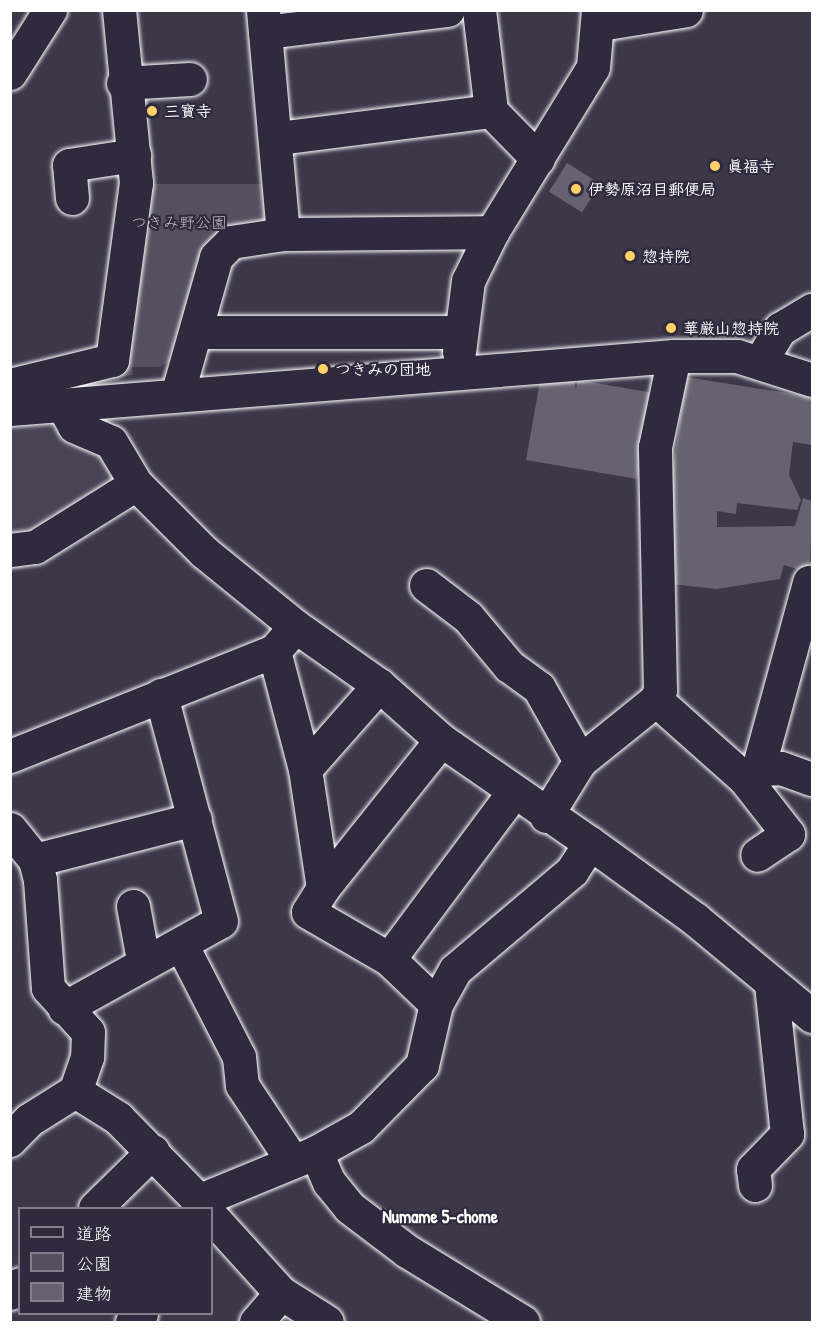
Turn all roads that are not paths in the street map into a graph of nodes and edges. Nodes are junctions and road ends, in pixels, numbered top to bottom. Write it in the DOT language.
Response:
graph roads {
  1 [pos="50,10"];
  2 [pos="119,10"];
  3 [pos="448,10"];
  4 [pos="479,10"];
  5 [pos="686,10"];
  6 [pos="599,17"];
  7 [pos="264,21"];
  8 [pos="10,73"];
  9 [pos="190,79"];
  10 [pos="123,83"];
  11 [pos="490,111"];
  12 [pos="278,138"];
  13 [pos="134,155"];
  14 [pos="538,159"];
  15 [pos="72,198"];
  16 [pos="492,232"];
  17 [pos="283,234"];
  18 [pos="813,310"];
  19 [pos="196,332"];
  20 [pos="461,332"];
  21 [pos="674,356"];
  22 [pos="760,362"];
  23 [pos="456,374"];
  24 [pos="813,380"];
  25 [pos="10,385"];
  26 [pos="177,395"];
  27 [pos="62,404"];
  28 [pos="10,409"];
  29 [pos="136,484"];
  30 [pos="10,550"];
  31 [pos="809,582"];
  32 [pos="426,585"];
  33 [pos="295,626"];
  34 [pos="274,651"];
  35 [pos="379,685"];
  36 [pos="161,695"];
  37 [pos="656,700"];
  38 [pos="441,740"];
  39 [pos="10,756"];
  40 [pos="580,761"];
  41 [pos="305,769"];
  42 [pos="752,774"];
  43 [pos="813,779"];
  44 [pos="512,794"];
  45 [pos="546,816"];
  46 [pos="195,819"];
  47 [pos="10,829"];
  48 [pos="590,843"];
  49 [pos="757,855"];
  50 [pos="35,860"];
  51 [pos="323,888"];
  52 [pos="133,906"];
  53 [pos="389,959"];
  54 [pos="143,960"];
  55 [pos="194,960"];
  56 [pos="771,985"];
  57 [pos="436,1004"];
  58 [pos="64,1008"];
  59 [pos="813,1016"];
  60 [pos="75,1090"];
  61 [pos="10,1140"];
  62 [pos="153,1151"];
  63 [pos="303,1156"];
  64 [pos="754,1185"];
  65 [pos="97,1207"];
  66 [pos="199,1207"];
  67 [pos="213,1219"];
  68 [pos="213,1224"];
  69 [pos="282,1293"];
  70 [pos="316,1320"];
  71 [pos="256,1323"];
  72 [pos="523,1323"];
  1 -- 8 [label="street"];
  2 -- 10 [label="street"];
  3 -- 7 [label="street"];
  4 -- 11 [label="street"];
  5 -- 6 [label="street"];
  6 -- 14 [label="street"];
  7 -- 12 [label="street"];
  9 -- 10 [label="street"];
  10 -- 13 [label="street"];
  11 -- 12 [label="street"];
  11 -- 14 [label="street"];
  12 -- 17 [label="street"];
  13 -- 15 [label="street"];
  13 -- 25 [label="street"];
  14 -- 16 [label="street"];
  16 -- 17 [label="street"];
  16 -- 20 [label="street"];
  17 -- 19 [label="street"];
  18 -- 22 [label="street"];
  19 -- 20 [label="street"];
  19 -- 26 [label="street"];
  20 -- 23 [label="street"];
  21 -- 22 [label="street"];
  21 -- 23 [label="street"];
  21 -- 37 [label="street"];
  22 -- 24 [label="street"];
  23 -- 26 [label="street"];
  26 -- 27 [label="street"];
  27 -- 28 [label="street"];
  27 -- 29 [label="street"];
  29 -- 30 [label="street"];
  29 -- 33 [label="street"];
  31 -- 42 [label="street"];
  32 -- 40 [label="street"];
  33 -- 34 [label="street"];
  33 -- 35 [label="street"];
  34 -- 36 [label="street"];
  34 -- 41 [label="street"];
  35 -- 38 [label="street"];
  35 -- 41 [label="street"];
  36 -- 39 [label="street"];
  36 -- 46 [label="street"];
  37 -- 40 [label="street"];
  37 -- 42 [label="street"];
  38 -- 44 [label="street"];
  38 -- 51 [label="street"];
  40 -- 45 [label="street"];
  41 -- 51 [label="street"];
  42 -- 43 [label="street"];
  42 -- 49 [label="street"];
  44 -- 45 [label="street"];
  44 -- 53 [label="street"];
  45 -- 48 [label="street"];
  46 -- 50 [label="street"];
  46 -- 55 [label="street"];
  47 -- 50 [label="street"];
  48 -- 56 [label="street"];
  48 -- 57 [label="street"];
  50 -- 58 [label="street"];
  51 -- 53 [label="street"];
  52 -- 54 [label="street"];
  53 -- 57 [label="street"];
  54 -- 55 [label="street"];
  54 -- 58 [label="street"];
  55 -- 63 [label="street"];
  56 -- 59 [label="street"];
  56 -- 64 [label="street"];
  57 -- 63 [label="street"];
  58 -- 60 [label="street"];
  60 -- 61 [label="street"];
  60 -- 62 [label="street"];
  62 -- 65 [label="street"];
  62 -- 66 [label="street"];
  63 -- 67 [label="street"];
  63 -- 72 [label="street"];
  68 -- 69 [label="street"];
  69 -- 70 [label="street"];
  69 -- 71 [label="street"];
}
